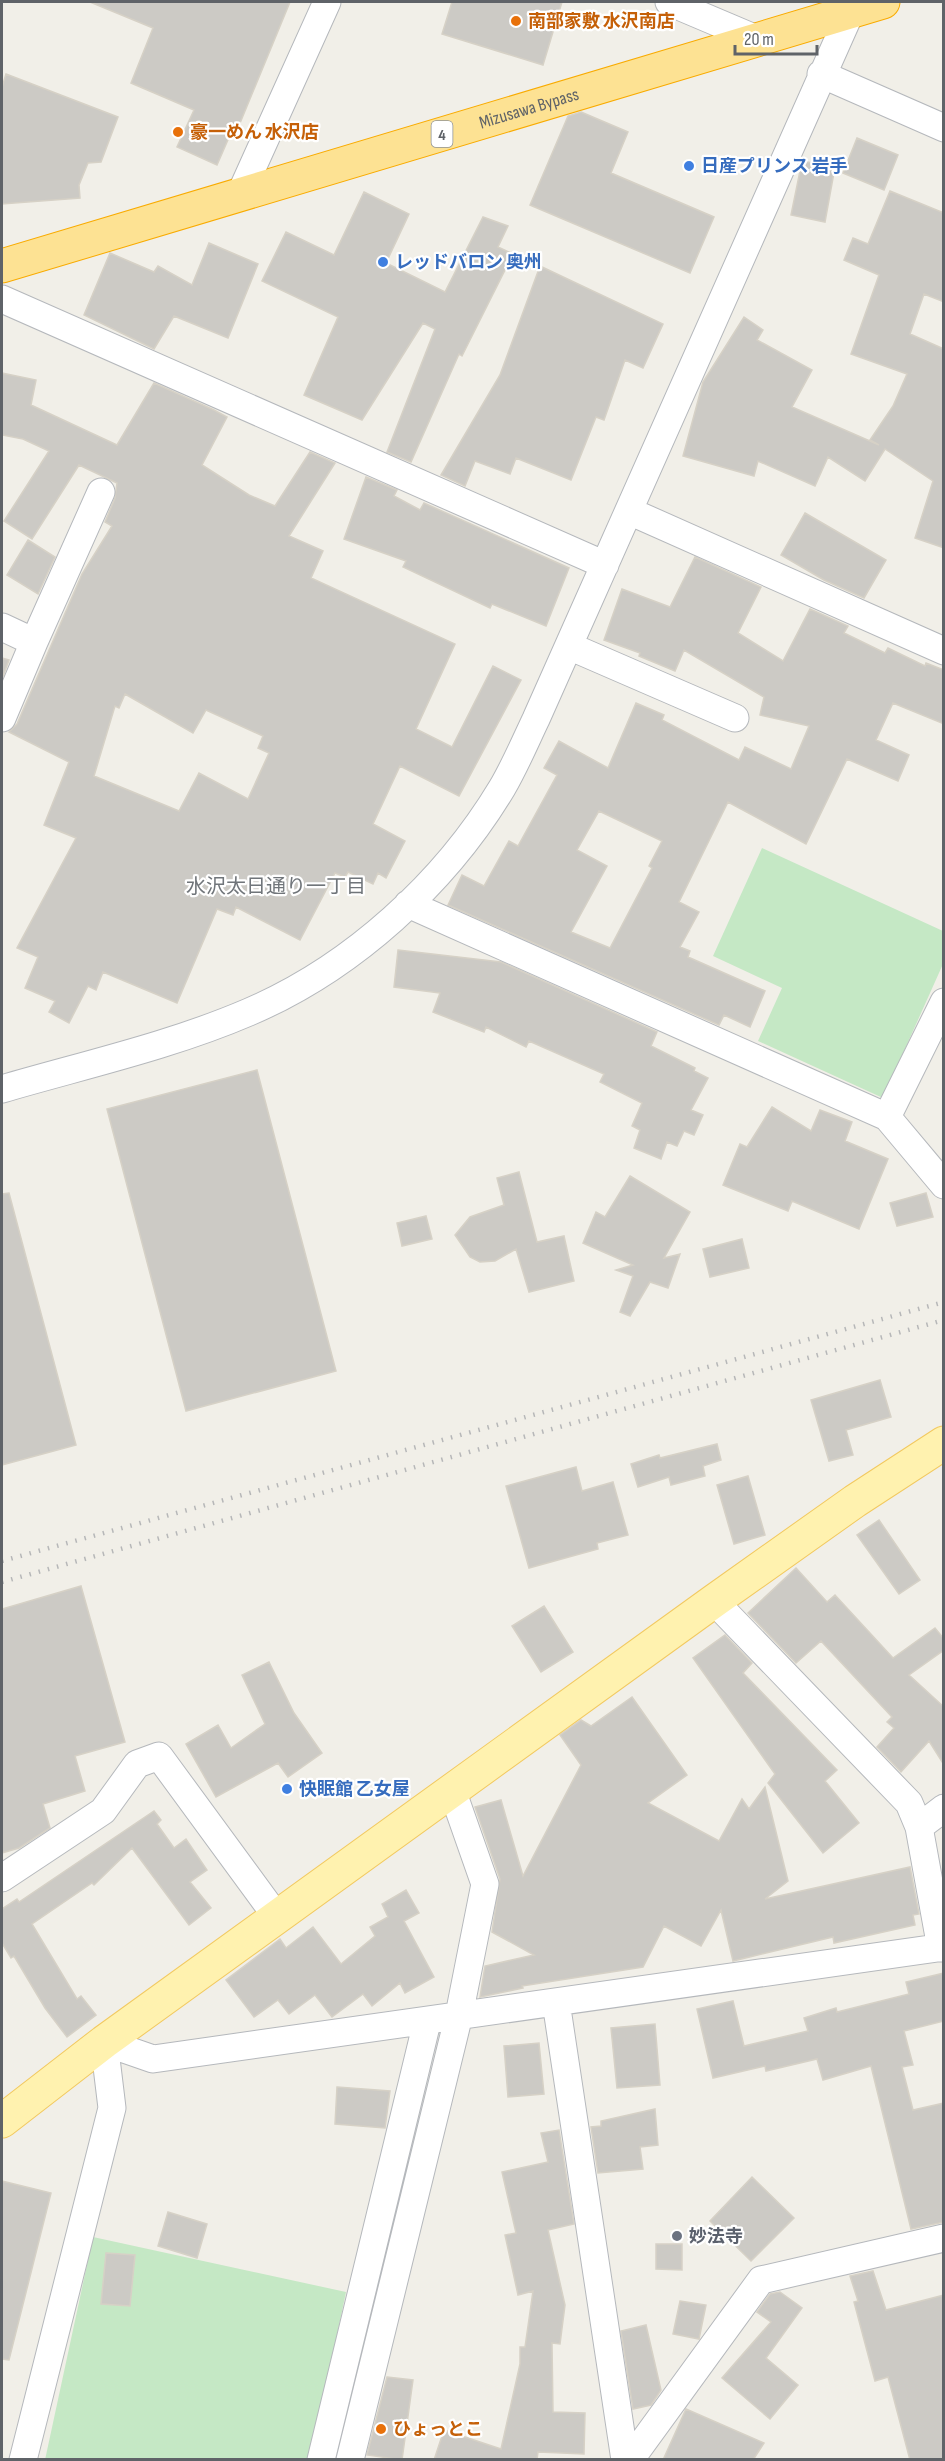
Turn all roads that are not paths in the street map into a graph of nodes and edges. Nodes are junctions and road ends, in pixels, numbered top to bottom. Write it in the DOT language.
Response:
graph roads {
  1 [pos="327,2"];
  2 [pos="669,2"];
  3 [pos="883,2"];
  4 [pos="853,6"];
  5 [pos="754,38"];
  6 [pos="822,74"];
  7 [pos="944,128"];
  8 [pos="239,197"];
  9 [pos="2,266"];
  10 [pos="2,299"];
  11 [pos="102,492"];
  12 [pos="629,511"];
  13 [pos="605,565"];
  14 [pos="2,627"];
  15 [pos="34,642"];
  16 [pos="569,646"];
  17 [pos="944,651"];
  18 [pos="2,718"];
  19 [pos="735,718"];
  20 [pos="408,904"];
  21 [pos="944,1002"];
  22 [pos="2,1089"];
  23 [pos="887,1117"];
  24 [pos="944,1185"];
  25 [pos="944,1443"];
  26 [pos="714,1602"];
  27 [pos="452,1790"];
  28 [pos="944,1809"];
  29 [pos="919,1827"];
  30 [pos="2,1878"];
  31 [pos="277,1917"];
  32 [pos="942,1947"];
  33 [pos="556,2002"];
  34 [pos="459,2015"];
  35 [pos="427,2022"];
  36 [pos="104,2042"];
  37 [pos="2,2121"];
  38 [pos="944,2238"];
  39 [pos="23,2460"];
  40 [pos="321,2460"];
  41 [pos="350,2460"];
  42 [pos="625,2460"];
  43 [pos="630,2460"];
  1 -- 8 [label="street"];
  2 -- 5 [label="street"];
  3 -- 4 [label="highway, Mizusawa Bypass / 4"];
  4 -- 5 [label="highway, Mizusawa Bypass / 4"];
  4 -- 6 [label="street"];
  5 -- 8 [label="highway, Mizusawa Bypass / 4"];
  6 -- 7 [label="street"];
  6 -- 12 [label="street"];
  8 -- 9 [label="highway, Mizusawa Bypass / 4"];
  10 -- 13 [label="street"];
  11 -- 15 [label="street"];
  12 -- 13 [label="street"];
  12 -- 17 [label="street"];
  13 -- 16 [label="street"];
  14 -- 15 [label="street"];
  15 -- 18 [label="street"];
  16 -- 19 [label="street"];
  16 -- 20 [label="street"];
  20 -- 22 [label="street"];
  20 -- 23 [label="street"];
  21 -- 23 [label="street"];
  23 -- 24 [label="street"];
  25 -- 26 [label="main road"];
  26 -- 27 [label="main road"];
  26 -- 29 [label="street"];
  27 -- 31 [label="main road"];
  27 -- 34 [label="street"];
  28 -- 29 [label="street"];
  29 -- 32 [label="street"];
  30 -- 31 [label="street"];
  31 -- 36 [label="main road"];
  32 -- 33 [label="street"];
  33 -- 34 [label="street"];
  33 -- 42 [label="street"];
  34 -- 35 [label="street"];
  34 -- 41 [label="street"];
  35 -- 36 [label="street"];
  35 -- 40 [label="street"];
  36 -- 37 [label="main road"];
  36 -- 39 [label="street"];
  38 -- 43 [label="street"];
}
